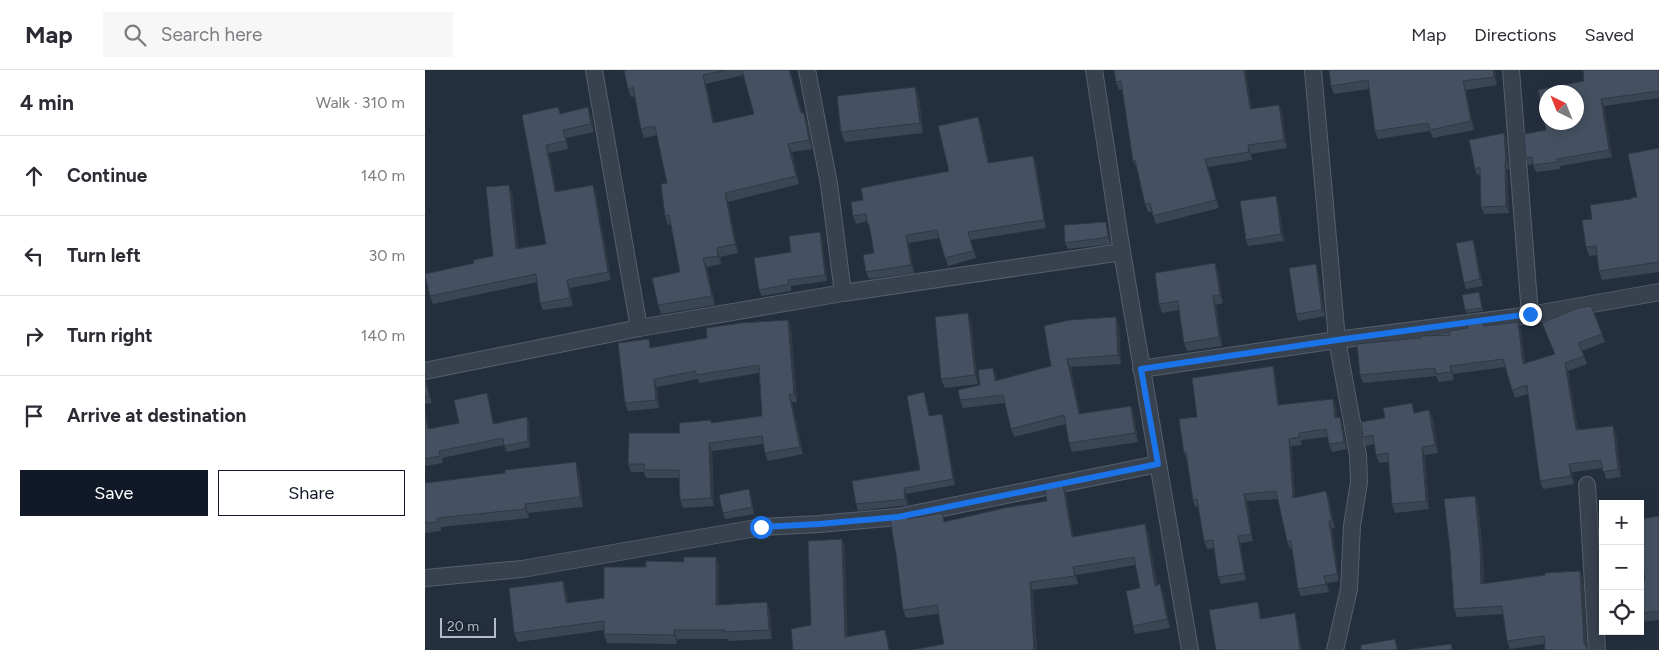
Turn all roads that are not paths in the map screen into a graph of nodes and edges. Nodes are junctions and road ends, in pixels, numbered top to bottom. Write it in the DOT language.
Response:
graph roads {
  1 [pos="594,70"];
  2 [pos="807,70"];
  3 [pos="1094,70"];
  4 [pos="1313,70"];
  5 [pos="1511,70"];
  6 [pos="1122,252"];
  7 [pos="1659,292"];
  8 [pos="843,293"];
  9 [pos="1530,314"];
  10 [pos="639,328"];
  11 [pos="1337,340"];
  12 [pos="1141,369"];
  13 [pos="425,371"];
  14 [pos="1158,464"];
  15 [pos="1587,485"];
  16 [pos="425,578"];
  17 [pos="1190,650"];
  18 [pos="1335,650"];
  19 [pos="1597,650"];
  1 -- 10 [label="street"];
  2 -- 8 [label="street"];
  3 -- 6 [label="street"];
  4 -- 11 [label="street"];
  5 -- 9 [label="street"];
  6 -- 8 [label="street"];
  6 -- 12 [label="street"];
  7 -- 9 [label="street"];
  8 -- 10 [label="street"];
  9 -- 11 [label="street"];
  10 -- 13 [label="street"];
  11 -- 12 [label="street"];
  11 -- 18 [label="street"];
  12 -- 14 [label="street"];
  14 -- 16 [label="street"];
  14 -- 17 [label="street"];
  15 -- 19 [label="street"];
}
